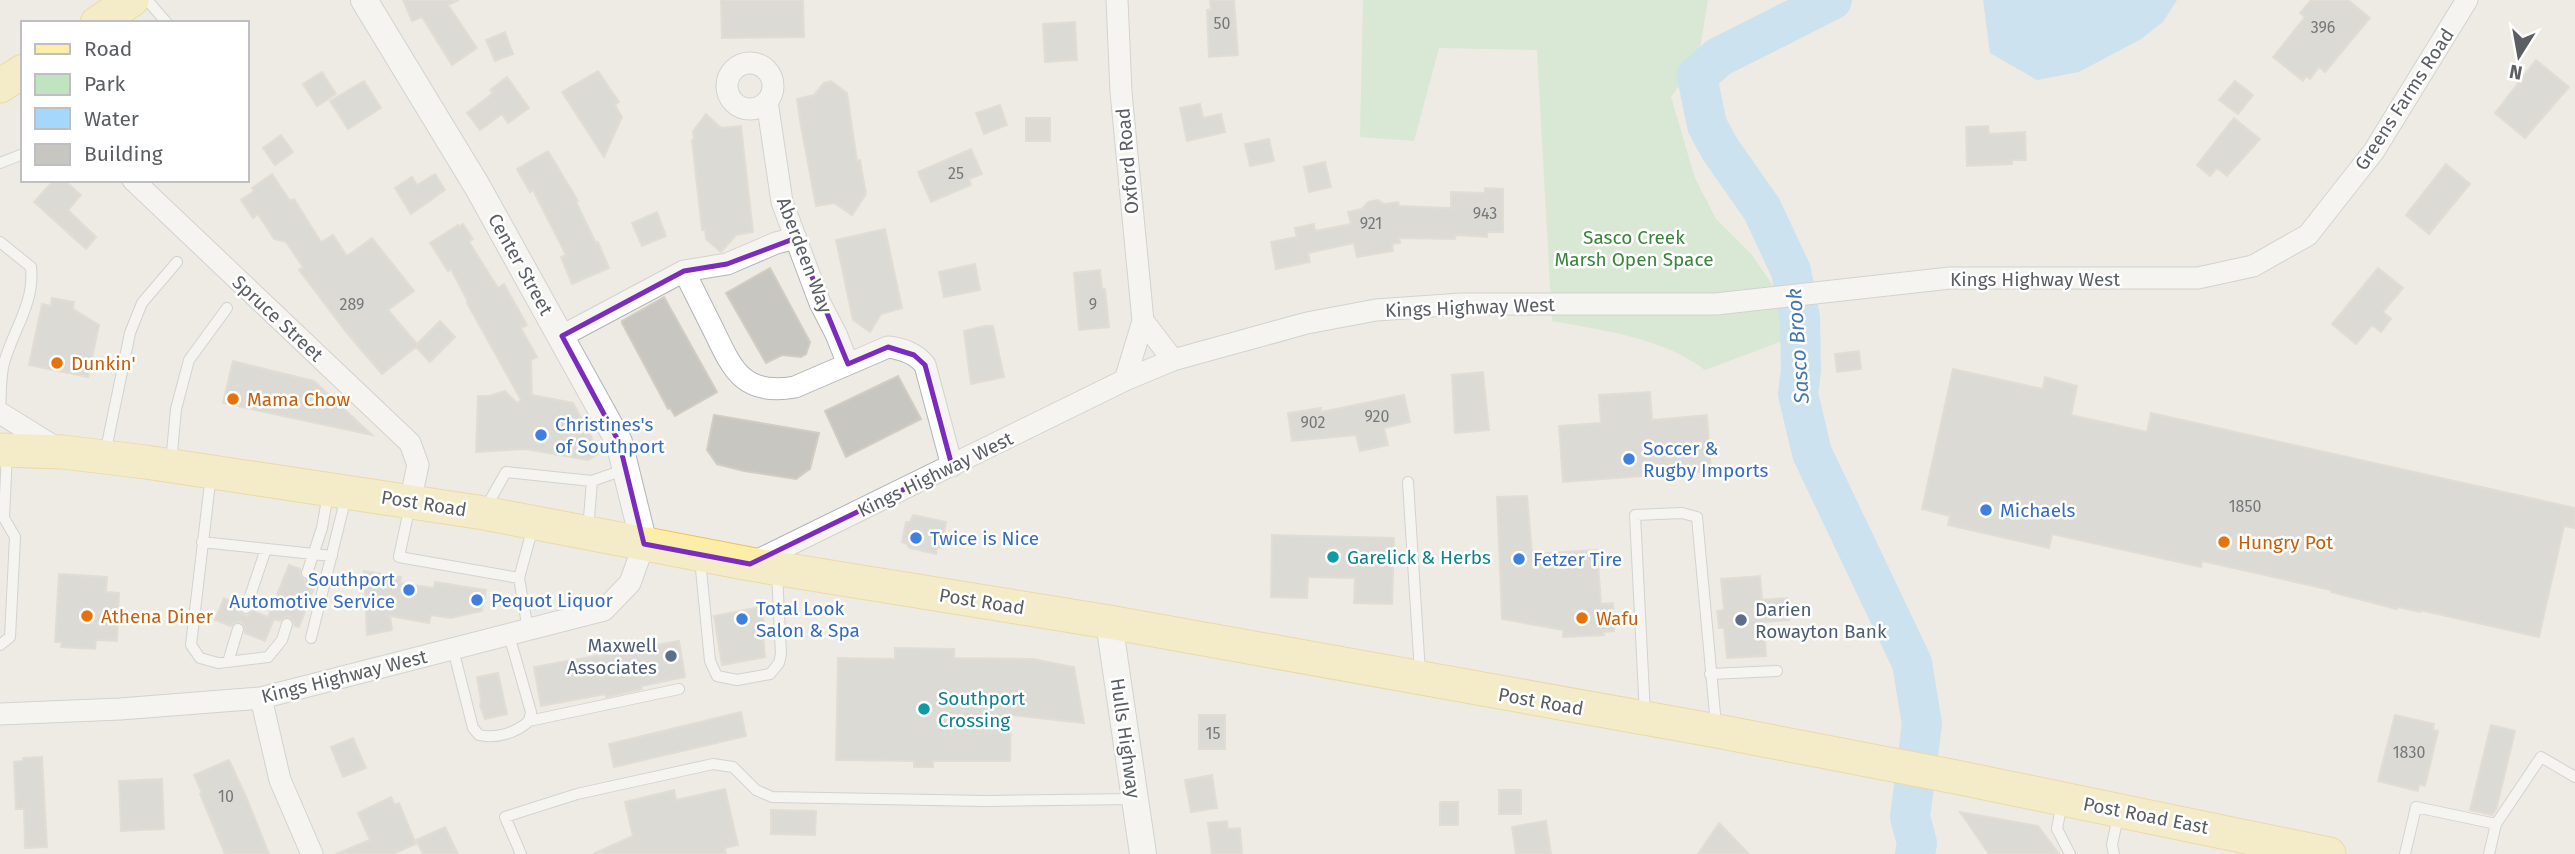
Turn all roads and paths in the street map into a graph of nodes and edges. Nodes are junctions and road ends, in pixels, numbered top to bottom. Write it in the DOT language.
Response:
graph roads {
  1 [pos="132,0"];
  2 [pos="147,0"];
  3 [pos="364,0"];
  4 [pos="1117,0"];
  5 [pos="2467,0"];
  6 [pos="100,21"];
  7 [pos="165,21"];
  8 [pos="767,101"];
  9 [pos="21,155"];
  10 [pos="0,163"];
  11 [pos="137,182"];
  12 [pos="796,238"];
  13 [pos="0,242"];
  14 [pos="177,262"];
  15 [pos="684,271"];
  16 [pos="2199,278"];
  17 [pos="227,308"];
  18 [pos="1143,321"];
  19 [pos="562,336"];
  20 [pos="1173,360"];
  21 [pos="848,364"];
  22 [pos="1125,380"];
  23 [pos="0,413"];
  24 [pos="3,451"];
  25 [pos="63,452"];
  26 [pos="105,457"];
  27 [pos="171,466"];
  28 [pos="952,466"];
  29 [pos="626,469"];
  30 [pos="211,471"];
  31 [pos="592,481"];
  32 [pos="1408,482"];
  33 [pos="338,490"];
  34 [pos="410,502"];
  35 [pos="484,513"];
  36 [pos="2,518"];
  37 [pos="534,523"];
  38 [pos="587,533"];
  39 [pos="202,542"];
  40 [pos="644,544"];
  41 [pos="266,549"];
  42 [pos="314,553"];
  43 [pos="700,554"];
  44 [pos="332,556"];
  45 [pos="764,566"];
  46 [pos="307,573"];
  47 [pos="519,579"];
  48 [pos="246,608"];
  49 [pos="1110,622"];
  50 [pos="287,624"];
  51 [pos="238,629"];
  52 [pos="519,632"];
  53 [pos="311,638"];
  54 [pos="0,645"];
  55 [pos="453,649"];
  56 [pos="228,662"];
  57 [pos="1777,671"];
  58 [pos="1710,674"];
  59 [pos="1421,679"];
  60 [pos="679,689"];
  61 [pos="261,698"];
  62 [pos="0,714"];
  63 [pos="1645,720"];
  64 [pos="530,721"];
  65 [pos="1717,731"];
  66 [pos="2575,777"];
  67 [pos="1961,778"];
  68 [pos="2063,798"];
  69 [pos="1135,799"];
  70 [pos="2120,810"];
  71 [pos="2496,824"];
  72 [pos="312,854"];
  73 [pos="521,854"];
  74 [pos="1143,854"];
  75 [pos="2070,854"];
  76 [pos="2114,854"];
  77 [pos="2329,854"];
  78 [pos="2405,854"];
  79 [pos="2489,854"];
  1 -- 6 [label="main road"];
  2 -- 7 [label="lane"];
  3 -- 19 [label="street, Center Street"];
  4 -- 18 [label="street, Oxford Road"];
  5 -- 16 [label="street, Greens Farms Road"];
  8 -- 12 [label="street, Aberdeen Way"];
  9 -- 10 [label="lane"];
  11 -- 34 [label="street, Spruce Street"];
  12 -- 15 [label="street"];
  12 -- 21 [label="street, Aberdeen Way"];
  13 -- 23 [label="lane"];
  14 -- 26 [label="lane"];
  15 -- 19 [label="street"];
  15 -- 21 [label="street"];
  16 -- 20 [label="street, Kings Highway West"];
  17 -- 27 [label="lane"];
  18 -- 20 [label="street"];
  18 -- 22 [label="street, Oxford Road"];
  19 -- 29 [label="street, Center Street"];
  20 -- 22 [label="street, Kings Highway West"];
  21 -- 28 [label="street"];
  22 -- 28 [label="street, Kings Highway West"];
  23 -- 25 [label="street"];
  24 -- 25 [label="main road, Post Road"];
  24 -- 36 [label="lane"];
  25 -- 26 [label="main road, Post Road"];
  26 -- 27 [label="main road, Post Road"];
  27 -- 30 [label="main road, Post Road"];
  28 -- 45 [label="street, Kings Highway West"];
  29 -- 31 [label="lane"];
  29 -- 40 [label="street, Center Street"];
  30 -- 33 [label="main road, Post Road"];
  30 -- 39 [label="lane"];
  31 -- 35 [label="lane"];
  31 -- 38 [label="lane"];
  32 -- 59 [label="lane"];
  33 -- 34 [label="main road, Post Road"];
  33 -- 42 [label="lane"];
  33 -- 44 [label="lane"];
  34 -- 35 [label="main road, Post Road"];
  34 -- 47 [label="lane"];
  35 -- 37 [label="main road, Post Road"];
  36 -- 54 [label="lane"];
  37 -- 38 [label="main road, Post Road"];
  37 -- 47 [label="lane"];
  38 -- 40 [label="main road, Post Road"];
  39 -- 41 [label="lane"];
  39 -- 56 [label="lane"];
  40 -- 43 [label="main road, Post Road"];
  40 -- 52 [label="street, Kings Highway West"];
  41 -- 42 [label="lane"];
  41 -- 48 [label="lane"];
  42 -- 44 [label="lane"];
  42 -- 46 [label="lane"];
  43 -- 45 [label="main road, Post Road"];
  43 -- 45 [label="lane"];
  44 -- 53 [label="lane"];
  45 -- 49 [label="main road, Post Road"];
  47 -- 52 [label="lane"];
  49 -- 59 [label="main road, Post Road"];
  49 -- 69 [label="street, Hulls Highway"];
  50 -- 56 [label="lane"];
  51 -- 56 [label="lane"];
  52 -- 55 [label="street, Kings Highway West"];
  52 -- 64 [label="lane"];
  55 -- 61 [label="street, Kings Highway West"];
  55 -- 64 [label="lane"];
  57 -- 58 [label="lane"];
  58 -- 63 [label="lane"];
  58 -- 65 [label="lane"];
  59 -- 63 [label="main road, Post Road"];
  60 -- 64 [label="lane"];
  61 -- 62 [label="street, Kings Highway West"];
  61 -- 72 [label="street"];
  63 -- 65 [label="main road, Post Road"];
  65 -- 67 [label="main road, Post Road"];
  66 -- 71 [label="lane"];
  67 -- 68 [label="main road, Post Road East"];
  68 -- 70 [label="main road, Post Road East"];
  68 -- 75 [label="lane"];
  69 -- 73 [label="lane"];
  69 -- 74 [label="street, Hulls Highway"];
  70 -- 76 [label="lane"];
  70 -- 77 [label="main road, Post Road East"];
  71 -- 78 [label="lane"];
  71 -- 79 [label="lane"];
}
